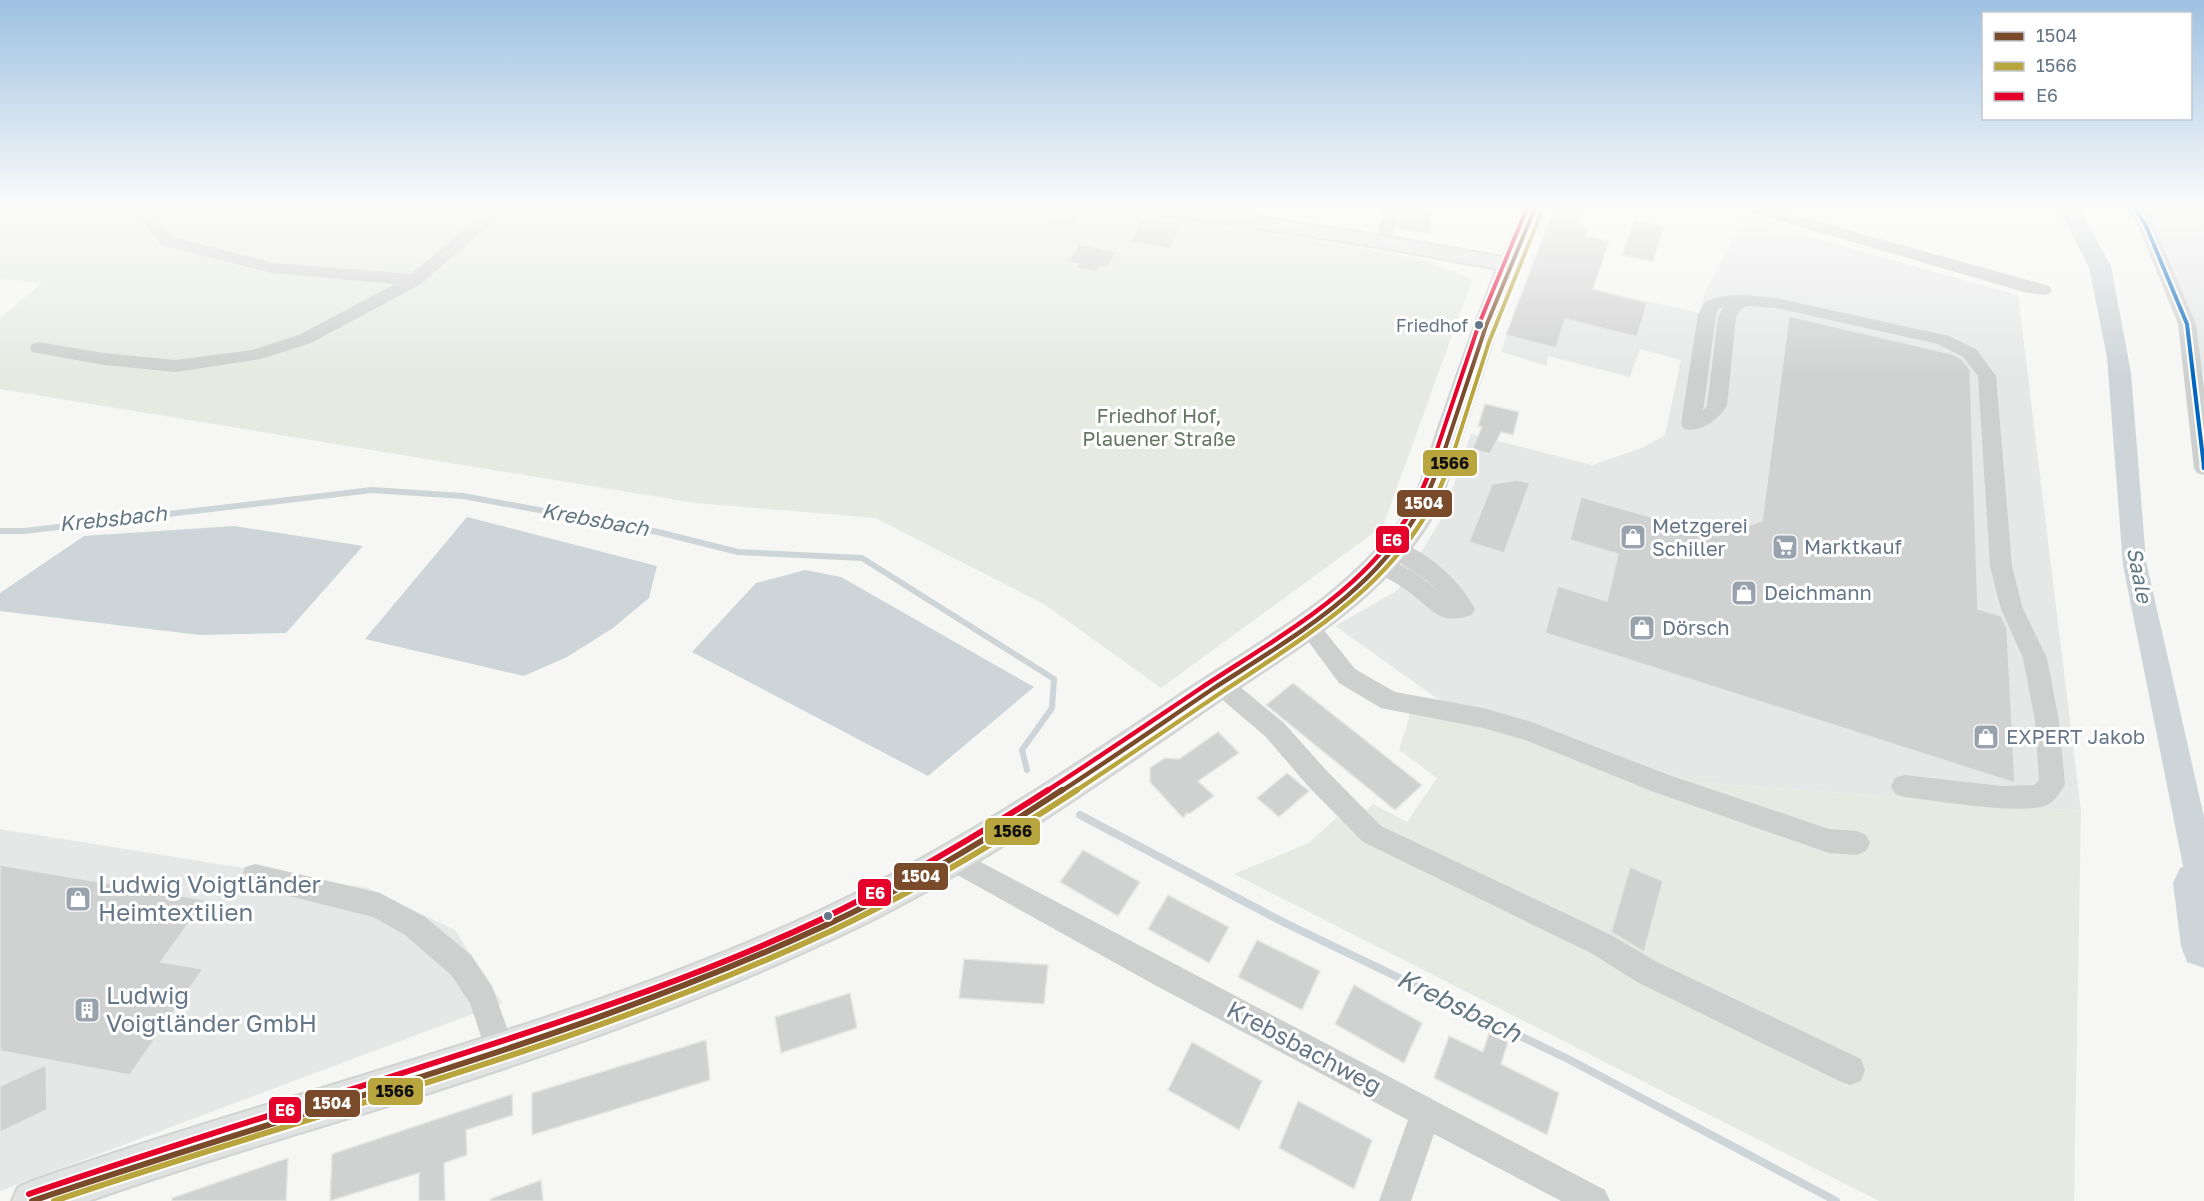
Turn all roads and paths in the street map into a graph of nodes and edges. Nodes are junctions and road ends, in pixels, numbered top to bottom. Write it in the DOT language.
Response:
graph roads {
  1 [pos="257,264"];
  2 [pos="434,264"];
  3 [pos="1504,264"];
  4 [pos="1947,264"];
  5 [pos="2165,264"];
  6 [pos="1509,265"];
  7 [pos="415,280"];
  8 [pos="2043,290"];
  9 [pos="2195,326"];
  10 [pos="39,348"];
  11 [pos="1691,424"];
  12 [pos="2204,468"];
  13 [pos="1307,625"];
  14 [pos="1220,684"];
  15 [pos="1904,786"];
  16 [pos="1857,843"];
  17 [pos="952,859"];
  18 [pos="255,876"];
  19 [pos="500,1050"];
  20 [pos="1850,1070"];
  21 [pos="1426,1113"];
  22 [pos="1591,1200"];
  23 [pos="32,1201"];
  24 [pos="1395,1201"];
  1 -- 7 [label="street"];
  2 -- 7 [label="street"];
  3 -- 6 [label="main road"];
  4 -- 8 [label="street"];
  5 -- 9 [label="street"];
  6 -- 13 [label="main road"];
  7 -- 10 [label="street"];
  9 -- 12 [label="street"];
  11 -- 15 [label="street"];
  13 -- 14 [label="main road"];
  13 -- 16 [label="street"];
  14 -- 17 [label="main road"];
  14 -- 20 [label="street"];
  17 -- 19 [label="main road"];
  17 -- 21 [label="street, Krebsbachweg"];
  18 -- 19 [label="street"];
  19 -- 23 [label="main road"];
  21 -- 22 [label="street, Krebsbachweg"];
  21 -- 24 [label="street"];
}
